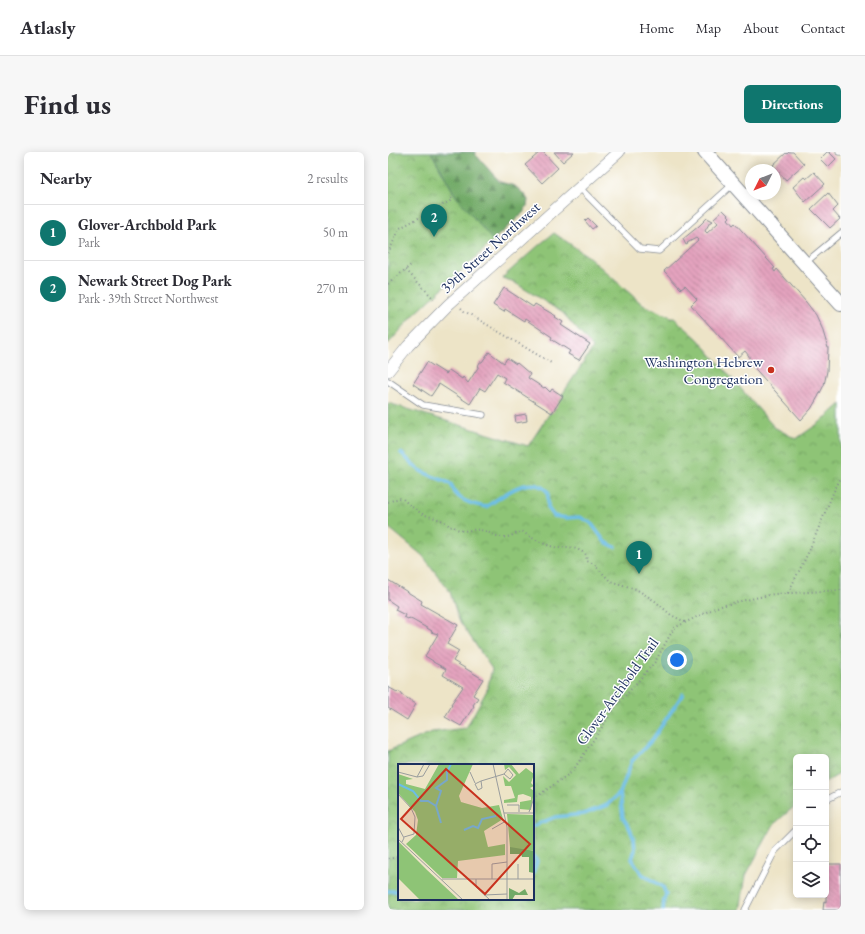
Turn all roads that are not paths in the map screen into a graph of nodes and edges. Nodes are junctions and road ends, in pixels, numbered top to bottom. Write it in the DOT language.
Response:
graph roads {
  1 [pos="619,152"];
  2 [pos="705,152"];
  3 [pos="733,183"];
  4 [pos="579,187"];
  5 [pos="841,233"];
  6 [pos="805,263"];
  7 [pos="841,304"];
  8 [pos="388,370"];
  9 [pos="388,381"];
  10 [pos="483,415"];
  11 [pos="841,792"];
  12 [pos="829,798"];
  13 [pos="793,833"];
  14 [pos="745,910"];
  1 -- 4 [label="street, 39th Street Northwest"];
  2 -- 3 [label="street"];
  3 -- 4 [label="lane"];
  3 -- 6 [label="street"];
  4 -- 8 [label="street, 39th Street Northwest"];
  5 -- 6 [label="lane"];
  6 -- 7 [label="street"];
  9 -- 10 [label="lane"];
  11 -- 12 [label="lane"];
  13 -- 14 [label="lane"];
}
